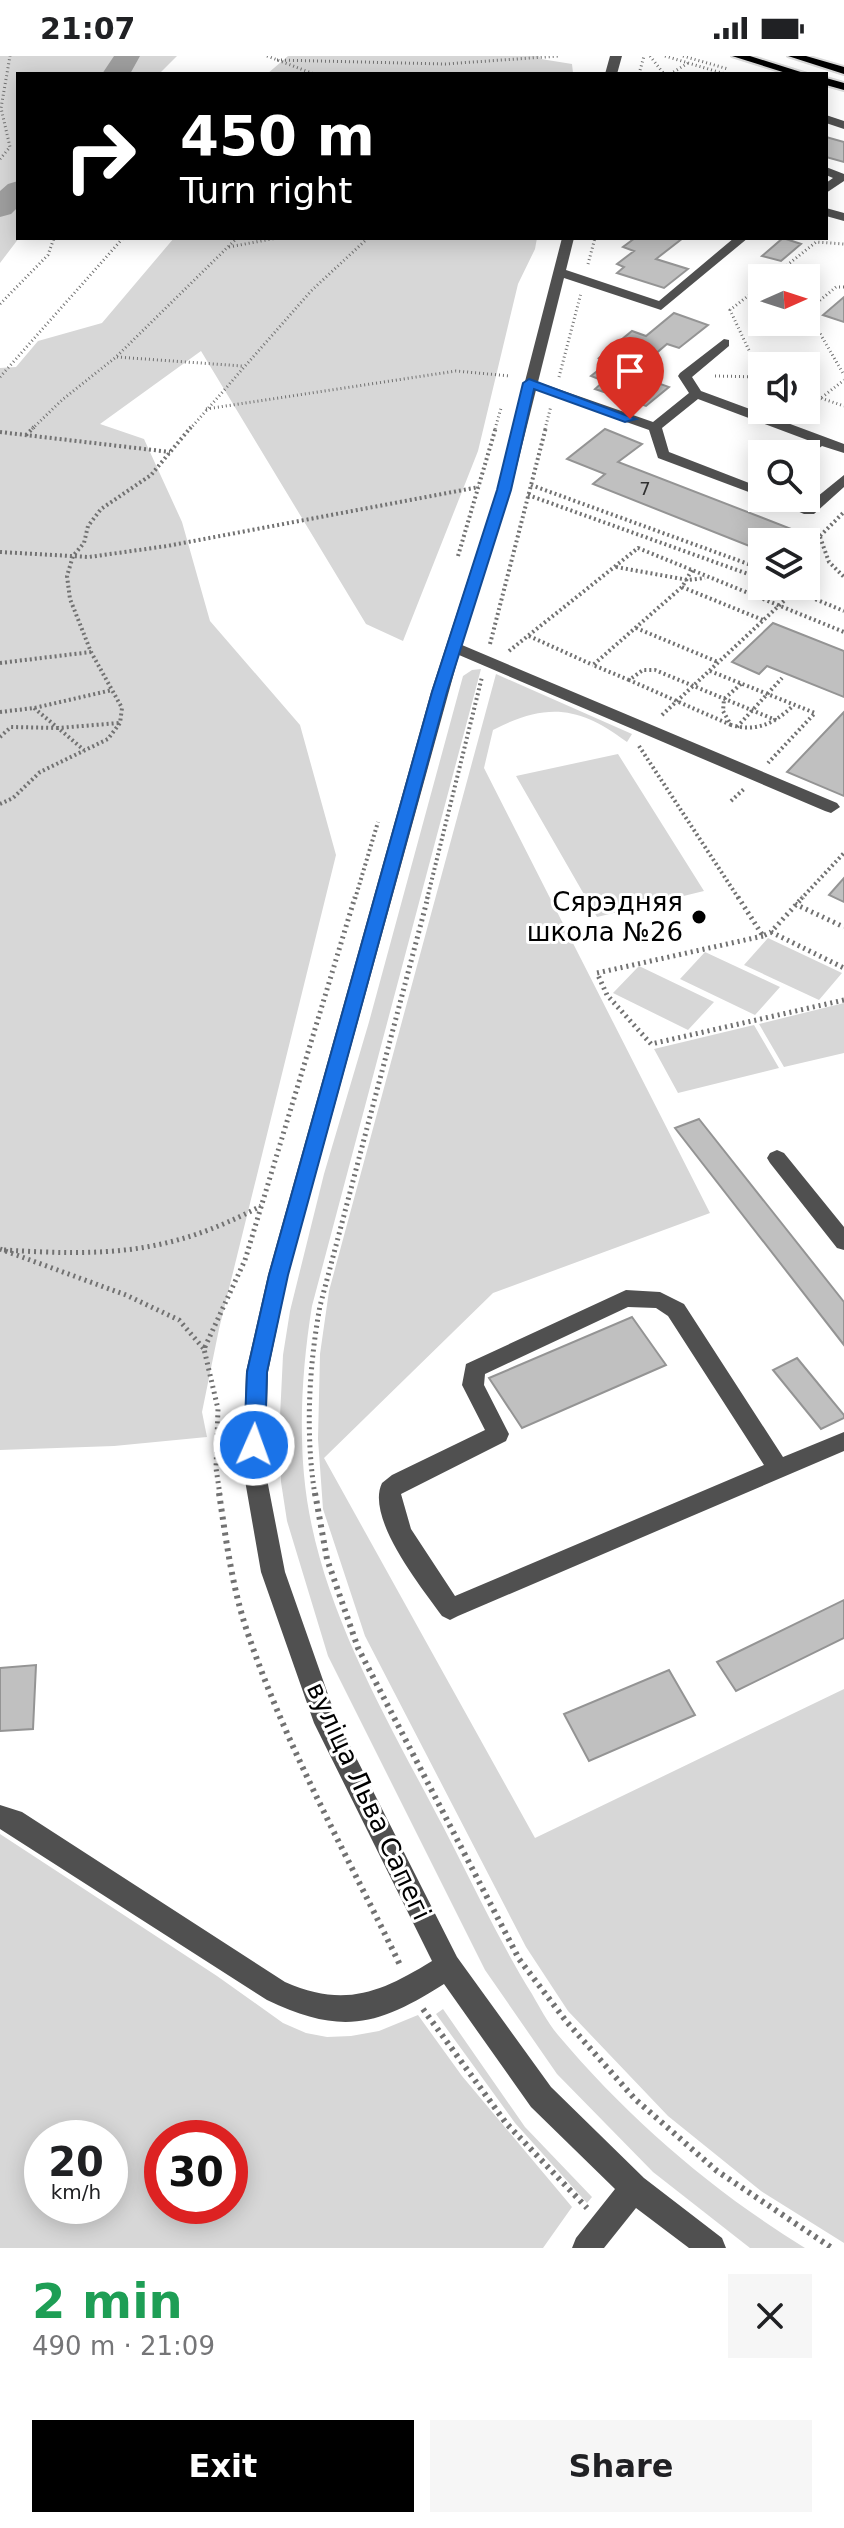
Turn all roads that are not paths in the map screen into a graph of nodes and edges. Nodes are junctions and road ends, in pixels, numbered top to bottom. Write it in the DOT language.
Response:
graph roads {
  1 [pos="738,56"];
  2 [pos="794,56"];
  3 [pos="844,71"];
  4 [pos="794,72"];
  5 [pos="828,172"];
  6 [pos="828,188"];
  7 [pos="567,240"];
  8 [pos="740,240"];
  9 [pos="559,272"];
  10 [pos="724,343"];
  11 [pos="529,383"];
  12 [pos="696,394"];
  13 [pos="655,427"];
  14 [pos="820,440"];
  15 [pos="844,449"];
  16 [pos="844,479"];
  17 [pos="748,487"];
  18 [pos="820,501"];
  19 [pos="453,647"];
  20 [pos="831,807"];
  21 [pos="777,1158"];
  22 [pos="844,1242"];
  23 [pos="844,1441"];
  24 [pos="779,1469"];
  25 [pos="0,1817"];
  26 [pos="448,1966"];
  27 [pos="634,2188"];
  28 [pos="586,2248"];
  29 [pos="712,2248"];
  1 -- 4 [label="main road"];
  2 -- 3 [label="main road"];
  5 -- 6 [label="street"];
  7 -- 9 [label="street, вуліца Льва Сапегі"];
  8 -- 9 [label="street"];
  9 -- 11 [label="street, вуліца Льва Сапегі"];
  10 -- 12 [label="street"];
  11 -- 13 [label="street"];
  11 -- 19 [label="street, вуліца Льва Сапегі"];
  12 -- 13 [label="street"];
  12 -- 14 [label="street"];
  13 -- 17 [label="street"];
  14 -- 15 [label="street"];
  16 -- 18 [label="street"];
  19 -- 20 [label="street"];
  19 -- 26 [label="street, вуліца Льва Сапегі"];
  21 -- 22 [label="street"];
  23 -- 24 [label="street"];
  24 -- 24 [label="street"];
  25 -- 26 [label="street"];
  26 -- 27 [label="street, вуліца Льва Сапегі"];
  27 -- 28 [label="street"];
  27 -- 29 [label="street, вуліца Льва Сапегі"];
}
